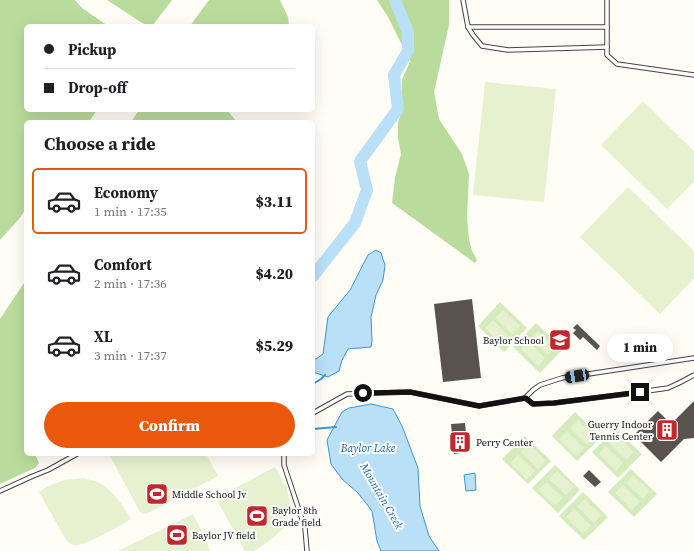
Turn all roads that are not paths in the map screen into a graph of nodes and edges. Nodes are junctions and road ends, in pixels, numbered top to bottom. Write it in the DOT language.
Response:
graph roads {
  1 [pos="463,0"];
  2 [pos="606,0"];
  3 [pos="607,26"];
  4 [pos="468,27"];
  5 [pos="607,47"];
  6 [pos="694,75"];
  7 [pos="694,358"];
  8 [pos="694,375"];
  9 [pos="526,398"];
  10 [pos="315,412"];
  11 [pos="73,456"];
  12 [pos="284,456"];
  13 [pos="0,491"];
  14 [pos="307,551"];
  1 -- 4 [label="lane"];
  2 -- 3 [label="lane"];
  3 -- 4 [label="lane"];
  3 -- 5 [label="lane"];
  4 -- 5 [label="lane"];
  5 -- 6 [label="lane"];
  7 -- 9 [label="lane"];
  8 -- 9 [label="lane"];
  9 -- 10 [label="lane"];
  11 -- 13 [label="lane"];
  12 -- 14 [label="lane"];
}
